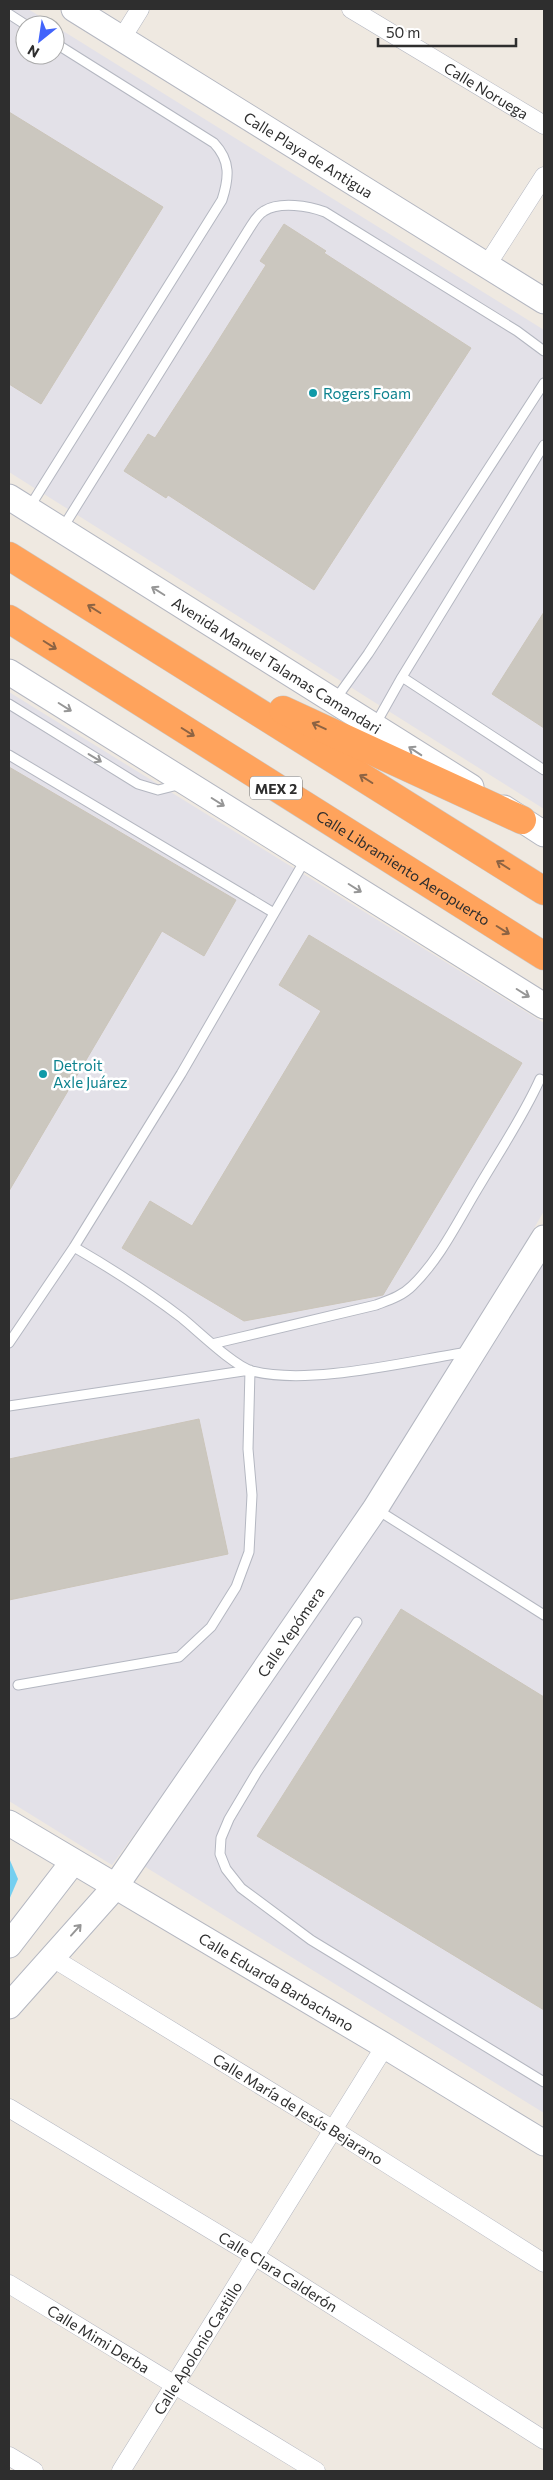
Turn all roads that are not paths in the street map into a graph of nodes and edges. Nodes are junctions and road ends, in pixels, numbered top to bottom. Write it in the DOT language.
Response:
graph roads {
  1 [pos="74,9"];
  2 [pos="140,9"];
  3 [pos="351,9"];
  4 [pos="122,38"];
  5 [pos="65,49"];
  6 [pos="544,125"];
  7 [pos="544,176"];
  8 [pos="487,265"];
  9 [pos="544,301"];
  10 [pos="544,351"];
  11 [pos="544,383"];
  12 [pos="544,445"];
  13 [pos="19,503"];
  14 [pos="62,529"];
  15 [pos="9,556"];
  16 [pos="9,620"];
  17 [pos="181,663"];
  18 [pos="9,672"];
  19 [pos="402,677"];
  20 [pos="335,700"];
  21 [pos="9,704"];
  22 [pos="375,725"];
  23 [pos="9,755"];
  24 [pos="544,770"];
  25 [pos="187,783"];
  26 [pos="533,827"];
  27 [pos="306,858"];
  28 [pos="544,891"];
  29 [pos="274,913"];
  30 [pos="544,956"];
  31 [pos="544,1006"];
  32 [pos="540,1079"];
  33 [pos="544,1238"];
  34 [pos="74,1247"];
  35 [pos="9,1343"];
  36 [pos="212,1344"];
  37 [pos="474,1352"];
  38 [pos="250,1370"];
  39 [pos="9,1406"];
  40 [pos="376,1509"];
  41 [pos="544,1615"];
  42 [pos="357,1622"];
  43 [pos="18,1685"];
  44 [pos="9,1823"];
  45 [pos="73,1862"];
  46 [pos="115,1887"];
  47 [pos="9,1945"];
  48 [pos="51,1957"];
  49 [pos="9,2006"];
  50 [pos="385,2046"];
  51 [pos="544,2082"];
  52 [pos="9,2108"];
  53 [pos="332,2129"];
  54 [pos="544,2143"];
  55 [pos="253,2255"];
  56 [pos="544,2263"];
  57 [pos="9,2284"];
  58 [pos="175,2384"];
  59 [pos="544,2440"];
  60 [pos="9,2456"];
  61 [pos="34,2471"];
  62 [pos="121,2471"];
  63 [pos="316,2471"];
  1 -- 4 [label="main road, Calle Playa de Antigua"];
  2 -- 4 [label="street"];
  3 -- 6 [label="street, Calle Noruega"];
  4 -- 8 [label="main road, Calle Playa de Antigua"];
  5 -- 13 [label="lane"];
  7 -- 8 [label="street"];
  8 -- 9 [label="main road, Calle Playa de Antigua"];
  10 -- 14 [label="lane"];
  11 -- 20 [label="lane"];
  12 -- 19 [label="lane"];
  13 -- 14 [label="main road, Avenida Manuel Talamas Camandari"];
  20 -- 14 [label="main road, Avenida Manuel Talamas Camandari, one-way"];
  17 -- 15 [label="highway, one-way"];
  16 -- 30 [label="highway, Calle Libramiento Aeropuerto / MEX 2, one-way"];
  26 -- 17 [label="highway, one-way"];
  28 -- 17 [label="highway, one-way"];
  18 -- 25 [label="main road, one-way"];
  19 -- 22 [label="lane"];
  19 -- 24 [label="lane"];
  20 -- 22 [label="main road, Avenida Manuel Talamas Camandari"];
  21 -- 25 [label="lane, one-way"];
  26 -- 22 [label="main road, Avenida Manuel Talamas Camandari, one-way"];
  23 -- 29 [label="lane"];
  25 -- 27 [label="main road, one-way"];
  27 -- 29 [label="lane"];
  27 -- 31 [label="main road, one-way"];
  29 -- 34 [label="lane"];
  32 -- 36 [label="lane"];
  33 -- 37 [label="main road, Calle Yepómera"];
  34 -- 35 [label="lane"];
  34 -- 36 [label="lane"];
  36 -- 38 [label="lane"];
  37 -- 38 [label="lane"];
  37 -- 40 [label="main road, Calle Yepómera"];
  38 -- 39 [label="lane"];
  38 -- 43 [label="lane"];
  40 -- 41 [label="lane"];
  40 -- 46 [label="main road, Calle Yepómera"];
  42 -- 51 [label="lane"];
  44 -- 45 [label="main road, Calle Eduarda Barbachano"];
  45 -- 46 [label="main road, Calle Eduarda Barbachano"];
  45 -- 47 [label="main road"];
  48 -- 46 [label="main road, Calle Yepómera, one-way"];
  46 -- 50 [label="main road, Calle Eduarda Barbachano"];
  48 -- 49 [label="main road, Calle Yepómera"];
  48 -- 53 [label="street, Calle María de Jesús Bejarano"];
  50 -- 53 [label="street, Calle Apolonio Castillo"];
  50 -- 54 [label="main road, Calle Eduarda Barbachano"];
  52 -- 55 [label="street, Calle Clara Calderón"];
  53 -- 55 [label="street, Calle Apolonio Castillo"];
  53 -- 56 [label="street, Calle María de Jesús Bejarano"];
  55 -- 58 [label="street, Calle Apolonio Castillo"];
  55 -- 59 [label="street, Calle Clara Calderón"];
  57 -- 58 [label="street, Calle Mimi Derba"];
  58 -- 62 [label="street, Calle Apolonio Castillo"];
  58 -- 63 [label="street, Calle Mimi Derba"];
  60 -- 61 [label="street"];
}
